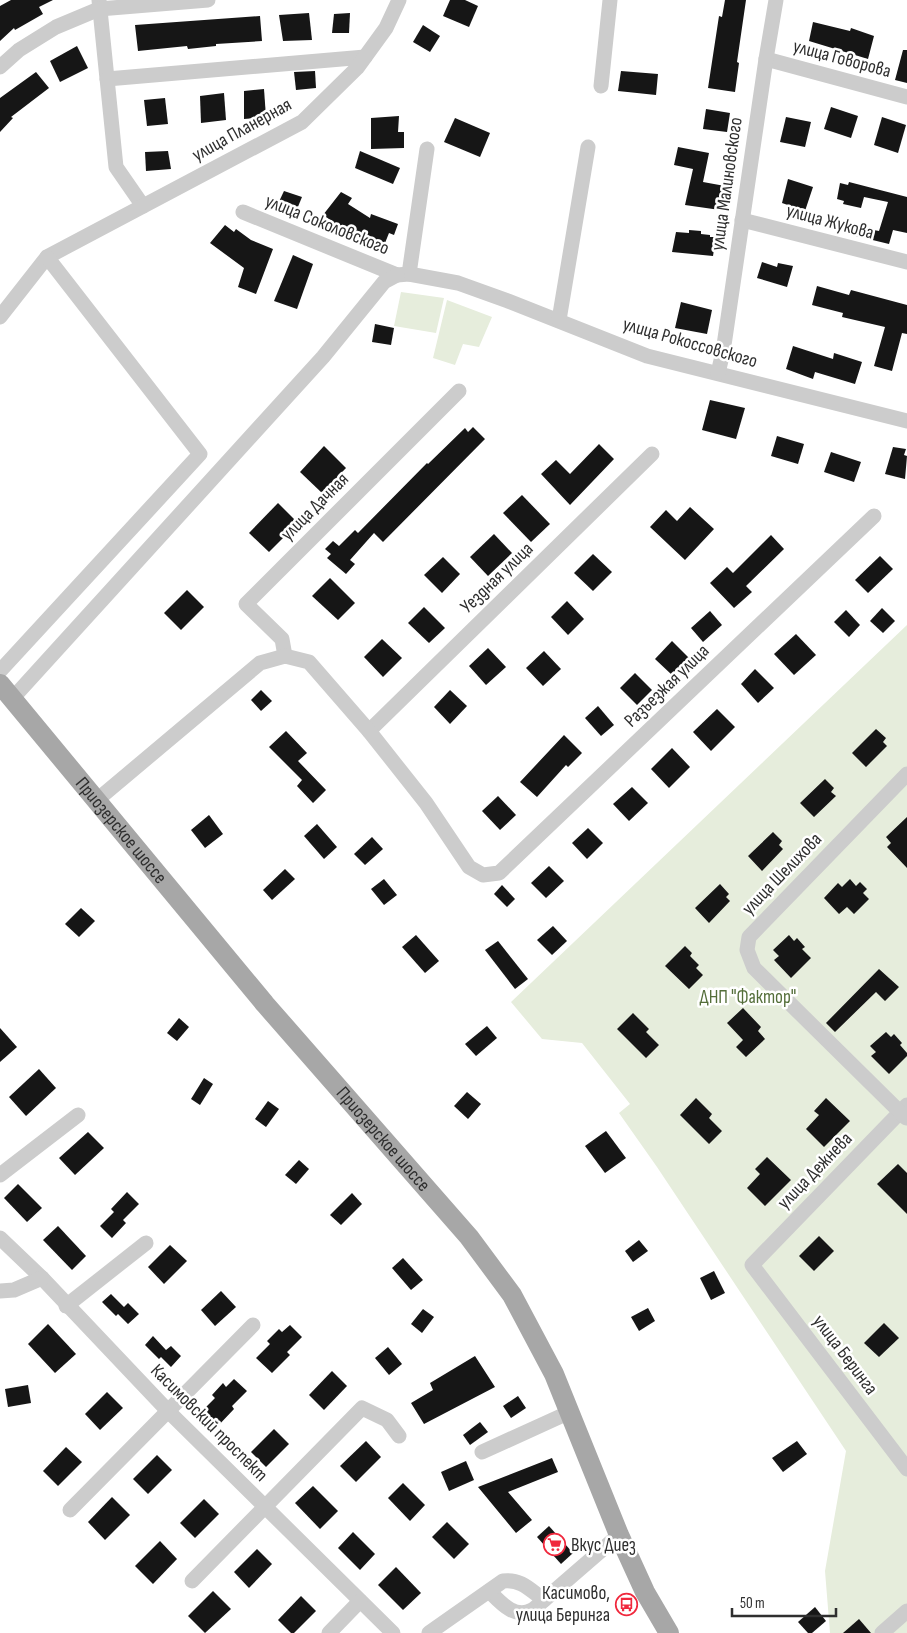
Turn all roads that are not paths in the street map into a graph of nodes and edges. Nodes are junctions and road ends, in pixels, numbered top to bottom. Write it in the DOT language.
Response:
graph roads {
  1 [pos="208,0"];
  2 [pos="399,0"];
  3 [pos="610,0"];
  4 [pos="776,0"];
  5 [pos="99,4"];
  6 [pos="365,56"];
  7 [pos="766,60"];
  8 [pos="0,67"];
  9 [pos="106,79"];
  10 [pos="601,86"];
  11 [pos="907,97"];
  12 [pos="588,147"];
  13 [pos="427,149"];
  14 [pos="143,206"];
  15 [pos="243,212"];
  16 [pos="742,220"];
  17 [pos="47,257"];
  18 [pos="907,262"];
  19 [pos="403,275"];
  20 [pos="0,317"];
  21 [pos="559,320"];
  22 [pos="718,374"];
  23 [pos="460,391"];
  24 [pos="907,421"];
  25 [pos="652,454"];
  26 [pos="874,516"];
  27 [pos="285,656"];
  28 [pos="0,671"];
  29 [pos="0,684"];
  30 [pos="12,699"];
  31 [pos="369,731"];
  32 [pos="907,774"];
  33 [pos="97,800"];
  34 [pos="904,1112"];
  35 [pos="78,1114"];
  36 [pos="0,1175"];
  37 [pos="0,1238"];
  38 [pos="146,1242"];
  39 [pos="752,1265"];
  40 [pos="42,1278"];
  41 [pos="0,1291"];
  42 [pos="66,1306"];
  43 [pos="253,1325"];
  44 [pos="168,1411"];
  45 [pos="570,1412"];
  46 [pos="399,1436"];
  47 [pos="482,1452"];
  48 [pos="907,1469"];
  49 [pos="265,1507"];
  50 [pos="70,1510"];
  51 [pos="619,1536"];
  52 [pos="192,1581"];
  53 [pos="489,1591"];
  54 [pos="544,1600"];
  55 [pos="360,1601"];
  56 [pos="907,1611"];
  57 [pos="329,1633"];
  58 [pos="393,1633"];
  59 [pos="429,1633"];
  60 [pos="669,1633"];
  61 [pos="882,1633"];
  1 -- 5 [label="street"];
  2 -- 6 [label="street, улица Планерная"];
  3 -- 10 [label="street"];
  4 -- 7 [label="street, улица Малиновского"];
  5 -- 8 [label="street"];
  5 -- 9 [label="street"];
  6 -- 9 [label="street"];
  6 -- 14 [label="street, улица Планерная"];
  7 -- 11 [label="street, улица Говорова"];
  7 -- 16 [label="street, улица Малиновского"];
  9 -- 14 [label="street"];
  12 -- 21 [label="street"];
  13 -- 19 [label="street, улица Соколовского"];
  14 -- 17 [label="street, улица Планерная"];
  15 -- 19 [label="street, улица Соколовского"];
  16 -- 18 [label="street, улица Жукова"];
  16 -- 22 [label="street, улица Малиновского"];
  17 -- 20 [label="street"];
  17 -- 28 [label="street"];
  19 -- 21 [label="street, улица Рокоссовского"];
  19 -- 30 [label="street, улица Соколовского"];
  21 -- 22 [label="street, улица Рокоссовского"];
  22 -- 24 [label="street, улица Рокоссовского"];
  23 -- 27 [label="street, улица Дачная"];
  25 -- 31 [label="street, Уездная улица"];
  26 -- 31 [label="street, Разъезжая улица"];
  27 -- 31 [label="street"];
  27 -- 33 [label="street"];
  29 -- 30 [label="main road, Приозерское шоссе"];
  30 -- 33 [label="main road, Приозерское шоссе"];
  32 -- 34 [label="street, улица Шелихова"];
  33 -- 45 [label="main road, Приозерское шоссе"];
  34 -- 39 [label="street, улица Дежнева"];
  35 -- 36 [label="street"];
  37 -- 40 [label="street, Касимовский проспект"];
  38 -- 42 [label="street"];
  39 -- 48 [label="street, улица Беринга"];
  40 -- 41 [label="street"];
  40 -- 42 [label="street, Касимовский проспект"];
  42 -- 44 [label="street, Касимовский проспект"];
  43 -- 44 [label="street"];
  44 -- 49 [label="street, Касимовский проспект"];
  44 -- 50 [label="street"];
  45 -- 47 [label="street"];
  45 -- 51 [label="main road, Приозерское шоссе"];
  46 -- 49 [label="street"];
  49 -- 52 [label="street"];
  49 -- 55 [label="street, Касимовский проспект"];
  51 -- 54 [label="street"];
  51 -- 60 [label="main road, Приозерское шоссе"];
  53 -- 54 [label="street"];
  53 -- 54 [label="street"];
  53 -- 59 [label="street"];
  55 -- 57 [label="street"];
  55 -- 58 [label="street, Касимовский проспект"];
  56 -- 61 [label="street"];
}
